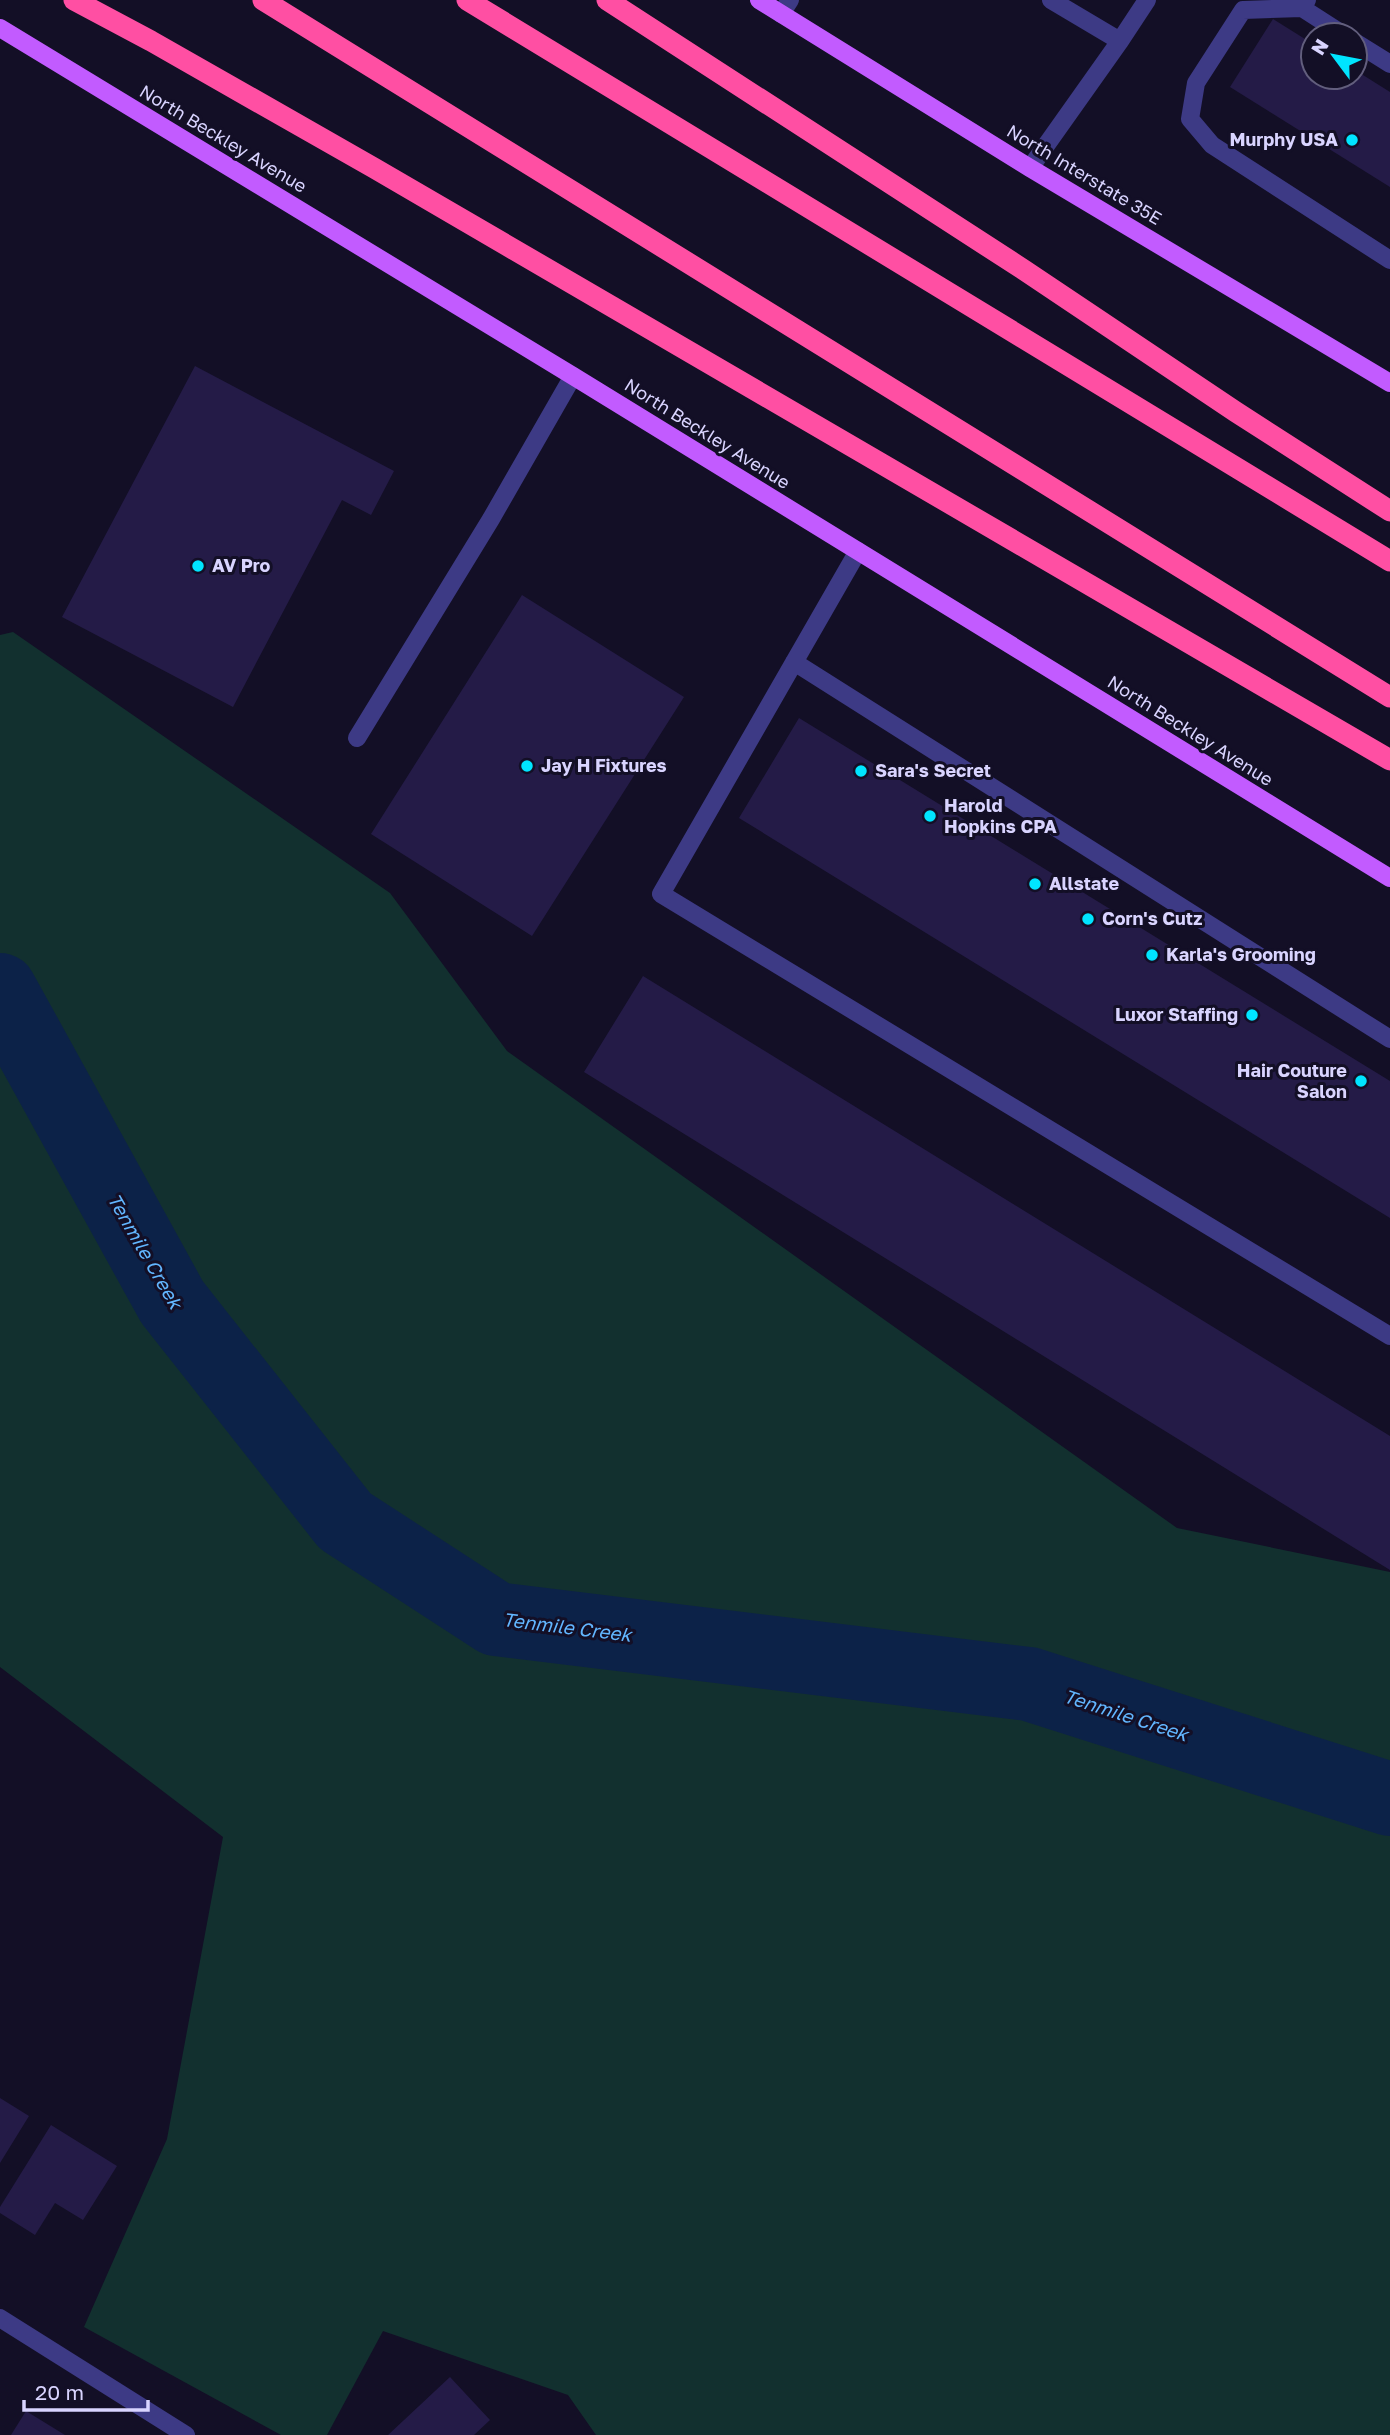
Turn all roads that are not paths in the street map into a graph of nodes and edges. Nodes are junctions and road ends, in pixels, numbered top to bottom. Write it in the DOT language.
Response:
graph roads {
  1 [pos="74,0"];
  2 [pos="263,0"];
  3 [pos="467,0"];
  4 [pos="607,0"];
  5 [pos="759,0"];
  6 [pos="1051,0"];
  7 [pos="1147,0"];
  8 [pos="1304,4"];
  9 [pos="785,7"];
  10 [pos="1326,21"];
  11 [pos="0,27"];
  12 [pos="1120,41"];
  13 [pos="1369,51"];
  14 [pos="1390,64"];
  15 [pos="1030,168"];
  16 [pos="1390,260"];
  17 [pos="573,376"];
  18 [pos="1390,383"];
  19 [pos="1390,511"];
  20 [pos="858,551"];
  21 [pos="1390,561"];
  22 [pos="794,662"];
  23 [pos="1390,697"];
  24 [pos="357,738"];
  25 [pos="1390,760"];
  26 [pos="1390,878"];
  27 [pos="1390,1039"];
  28 [pos="1390,1336"];
  29 [pos="0,2318"];
  30 [pos="186,2435"];
  1 -- 25 [label="highway"];
  2 -- 23 [label="highway"];
  3 -- 21 [label="highway"];
  4 -- 19 [label="highway"];
  5 -- 9 [label="main road, North Interstate 35E"];
  6 -- 12 [label="street"];
  7 -- 12 [label="street"];
  8 -- 10 [label="street"];
  8 -- 16 [label="street"];
  9 -- 15 [label="main road, North Interstate 35E"];
  11 -- 17 [label="main road, North Beckley Avenue"];
  12 -- 15 [label="street"];
  13 -- 14 [label="street"];
  15 -- 18 [label="main road, North Interstate 35E"];
  17 -- 20 [label="main road, North Beckley Avenue"];
  17 -- 24 [label="street"];
  20 -- 22 [label="street"];
  20 -- 26 [label="main road, North Beckley Avenue"];
  22 -- 27 [label="street"];
  22 -- 28 [label="street"];
  29 -- 30 [label="street"];
}
